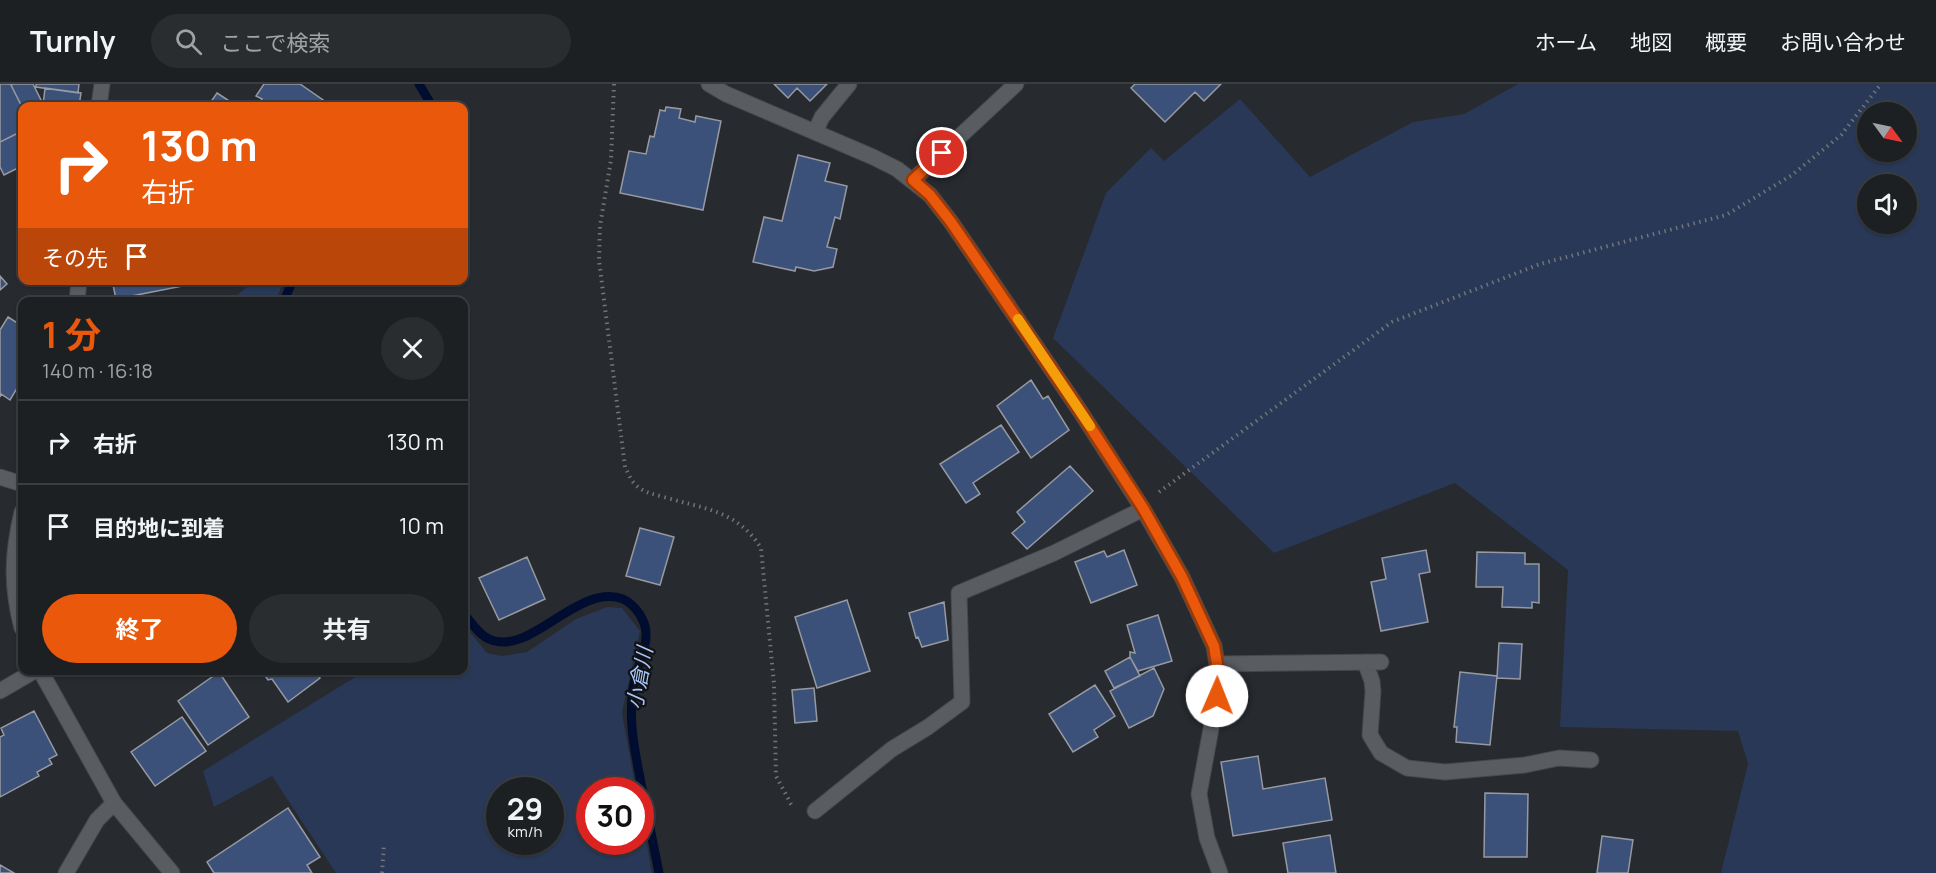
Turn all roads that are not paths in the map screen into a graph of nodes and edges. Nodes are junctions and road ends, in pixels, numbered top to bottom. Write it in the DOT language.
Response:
graph roads {
  1 [pos="102,84"];
  2 [pos="709,84"];
  3 [pos="849,84"];
  4 [pos="1017,84"];
  5 [pos="100,102"];
  6 [pos="815,132"];
  7 [pos="913,180"];
  8 [pos="0,477"];
  9 [pos="18,483"];
  10 [pos="1143,508"];
  11 [pos="18,542"];
  12 [pos="18,611"];
  13 [pos="1217,664"];
  14 [pos="29,675"];
  15 [pos="41,675"];
  16 [pos="0,691"];
  17 [pos="1591,760"];
  18 [pos="114,803"];
  19 [pos="815,811"];
  20 [pos="66,873"];
  21 [pos="172,873"];
  22 [pos="1220,873"];
  1 -- 5 [label="street"];
  2 -- 6 [label="street"];
  3 -- 6 [label="street"];
  4 -- 7 [label="street"];
  6 -- 7 [label="street"];
  7 -- 10 [label="street"];
  8 -- 9 [label="street"];
  10 -- 13 [label="street"];
  10 -- 19 [label="street"];
  11 -- 12 [label="street"];
  13 -- 17 [label="street"];
  13 -- 22 [label="street"];
  14 -- 16 [label="street"];
  15 -- 18 [label="street"];
  18 -- 20 [label="street"];
  18 -- 21 [label="street"];
}
